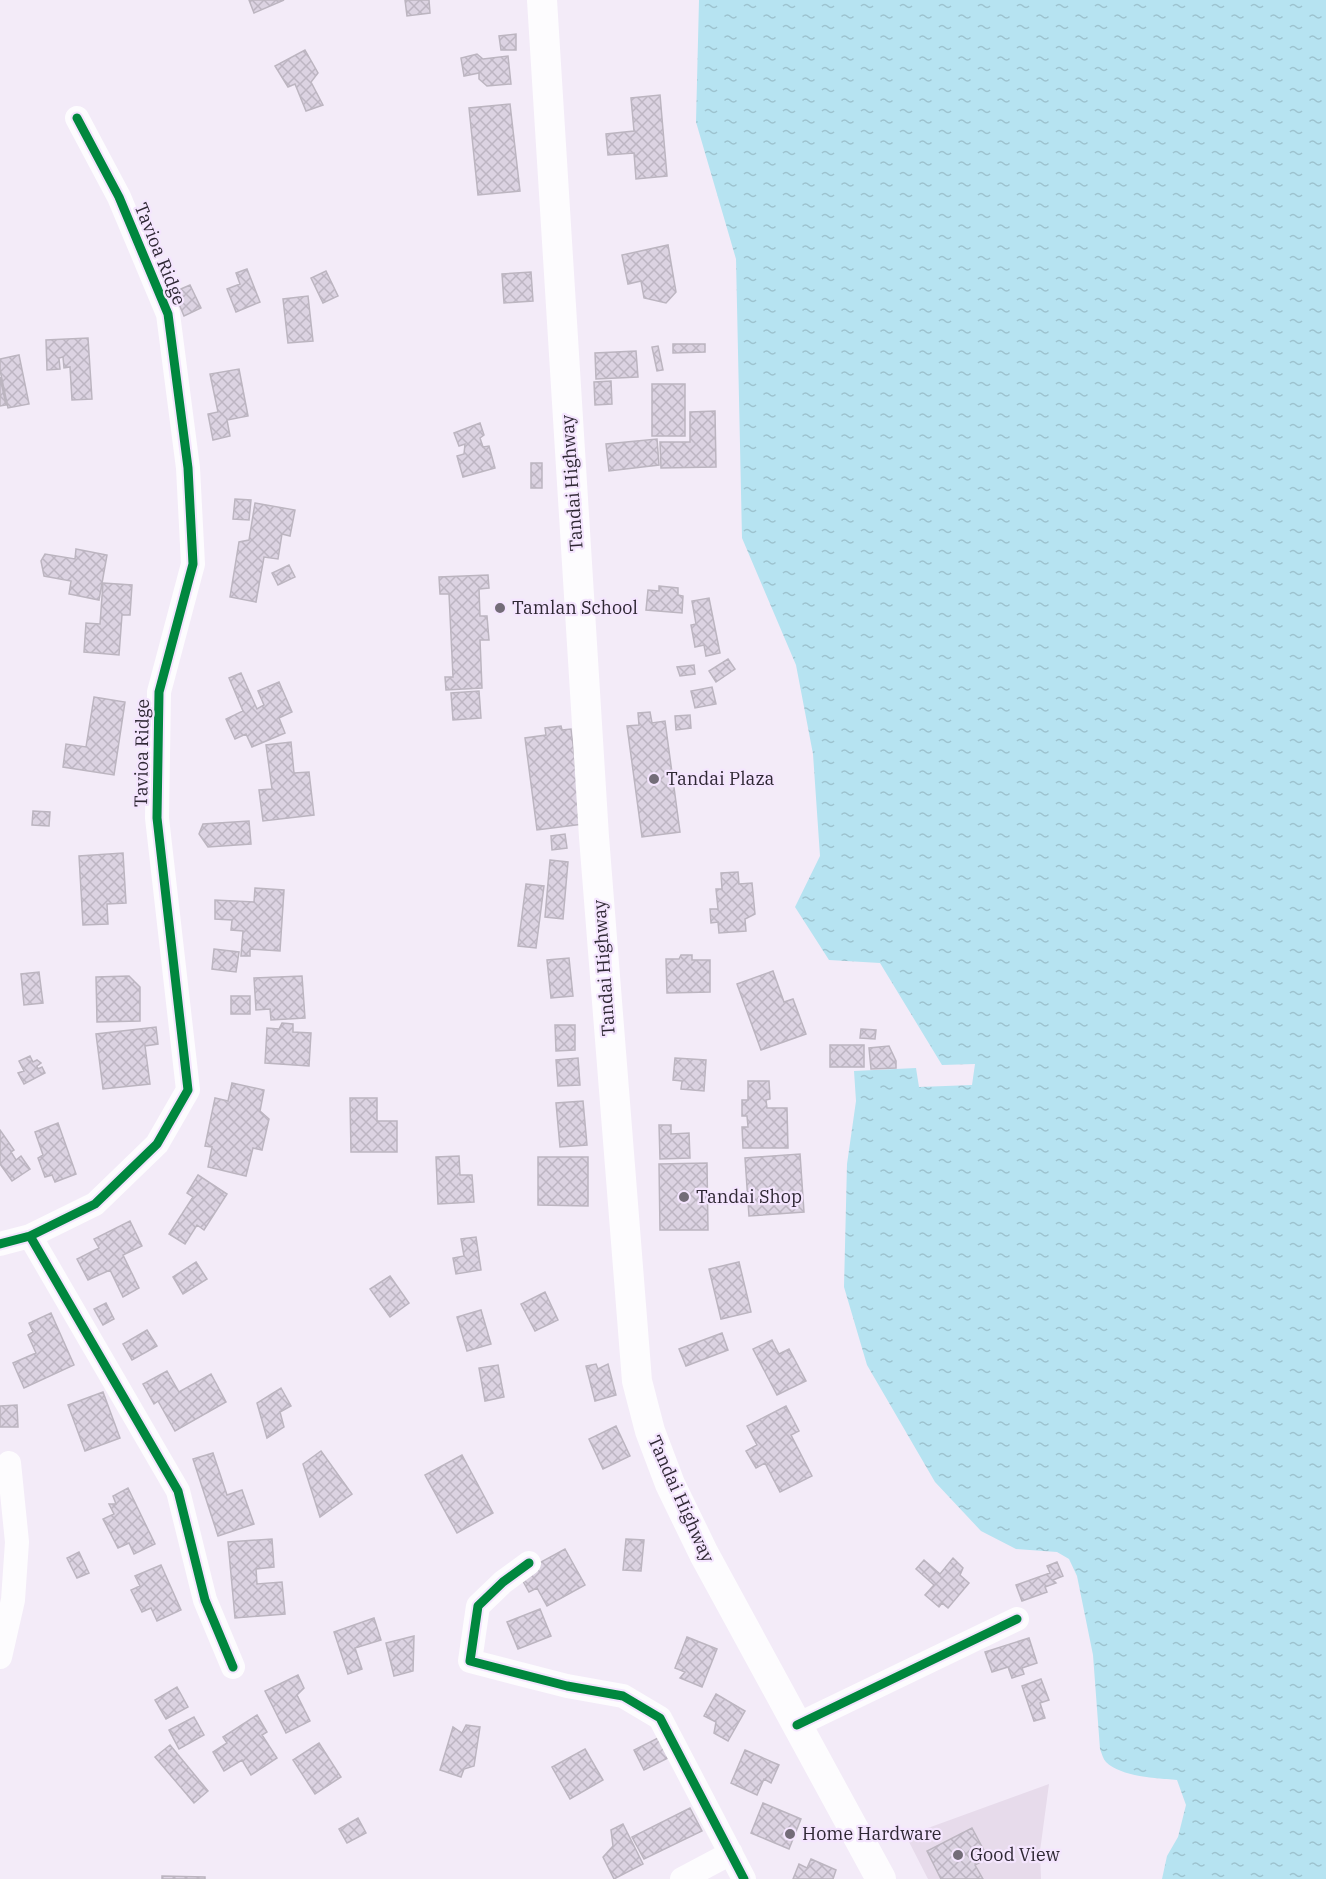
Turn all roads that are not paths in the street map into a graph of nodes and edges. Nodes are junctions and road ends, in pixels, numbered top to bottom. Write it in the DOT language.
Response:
graph roads {
  1 [pos="542,0"];
  2 [pos="77,118"];
  3 [pos="30,1236"];
  4 [pos="0,1245"];
  5 [pos="9,1463"];
  6 [pos="529,1563"];
  7 [pos="1017,1619"];
  8 [pos="0,1657"];
  9 [pos="233,1668"];
  10 [pos="797,1725"];
  11 [pos="731,1853"];
  12 [pos="682,1879"];
  13 [pos="744,1879"];
  14 [pos="881,1879"];
  1 -- 10 [label="main road, Tandai Highway"];
  2 -- 3 [label="street, Tavioa Ridge"];
  3 -- 4 [label="street, Tavioa Ridge"];
  3 -- 9 [label="street"];
  5 -- 8 [label="street"];
  6 -- 11 [label="street"];
  7 -- 10 [label="street"];
  10 -- 14 [label="main road, Tandai Highway"];
  11 -- 12 [label="street"];
  11 -- 13 [label="street"];
}
